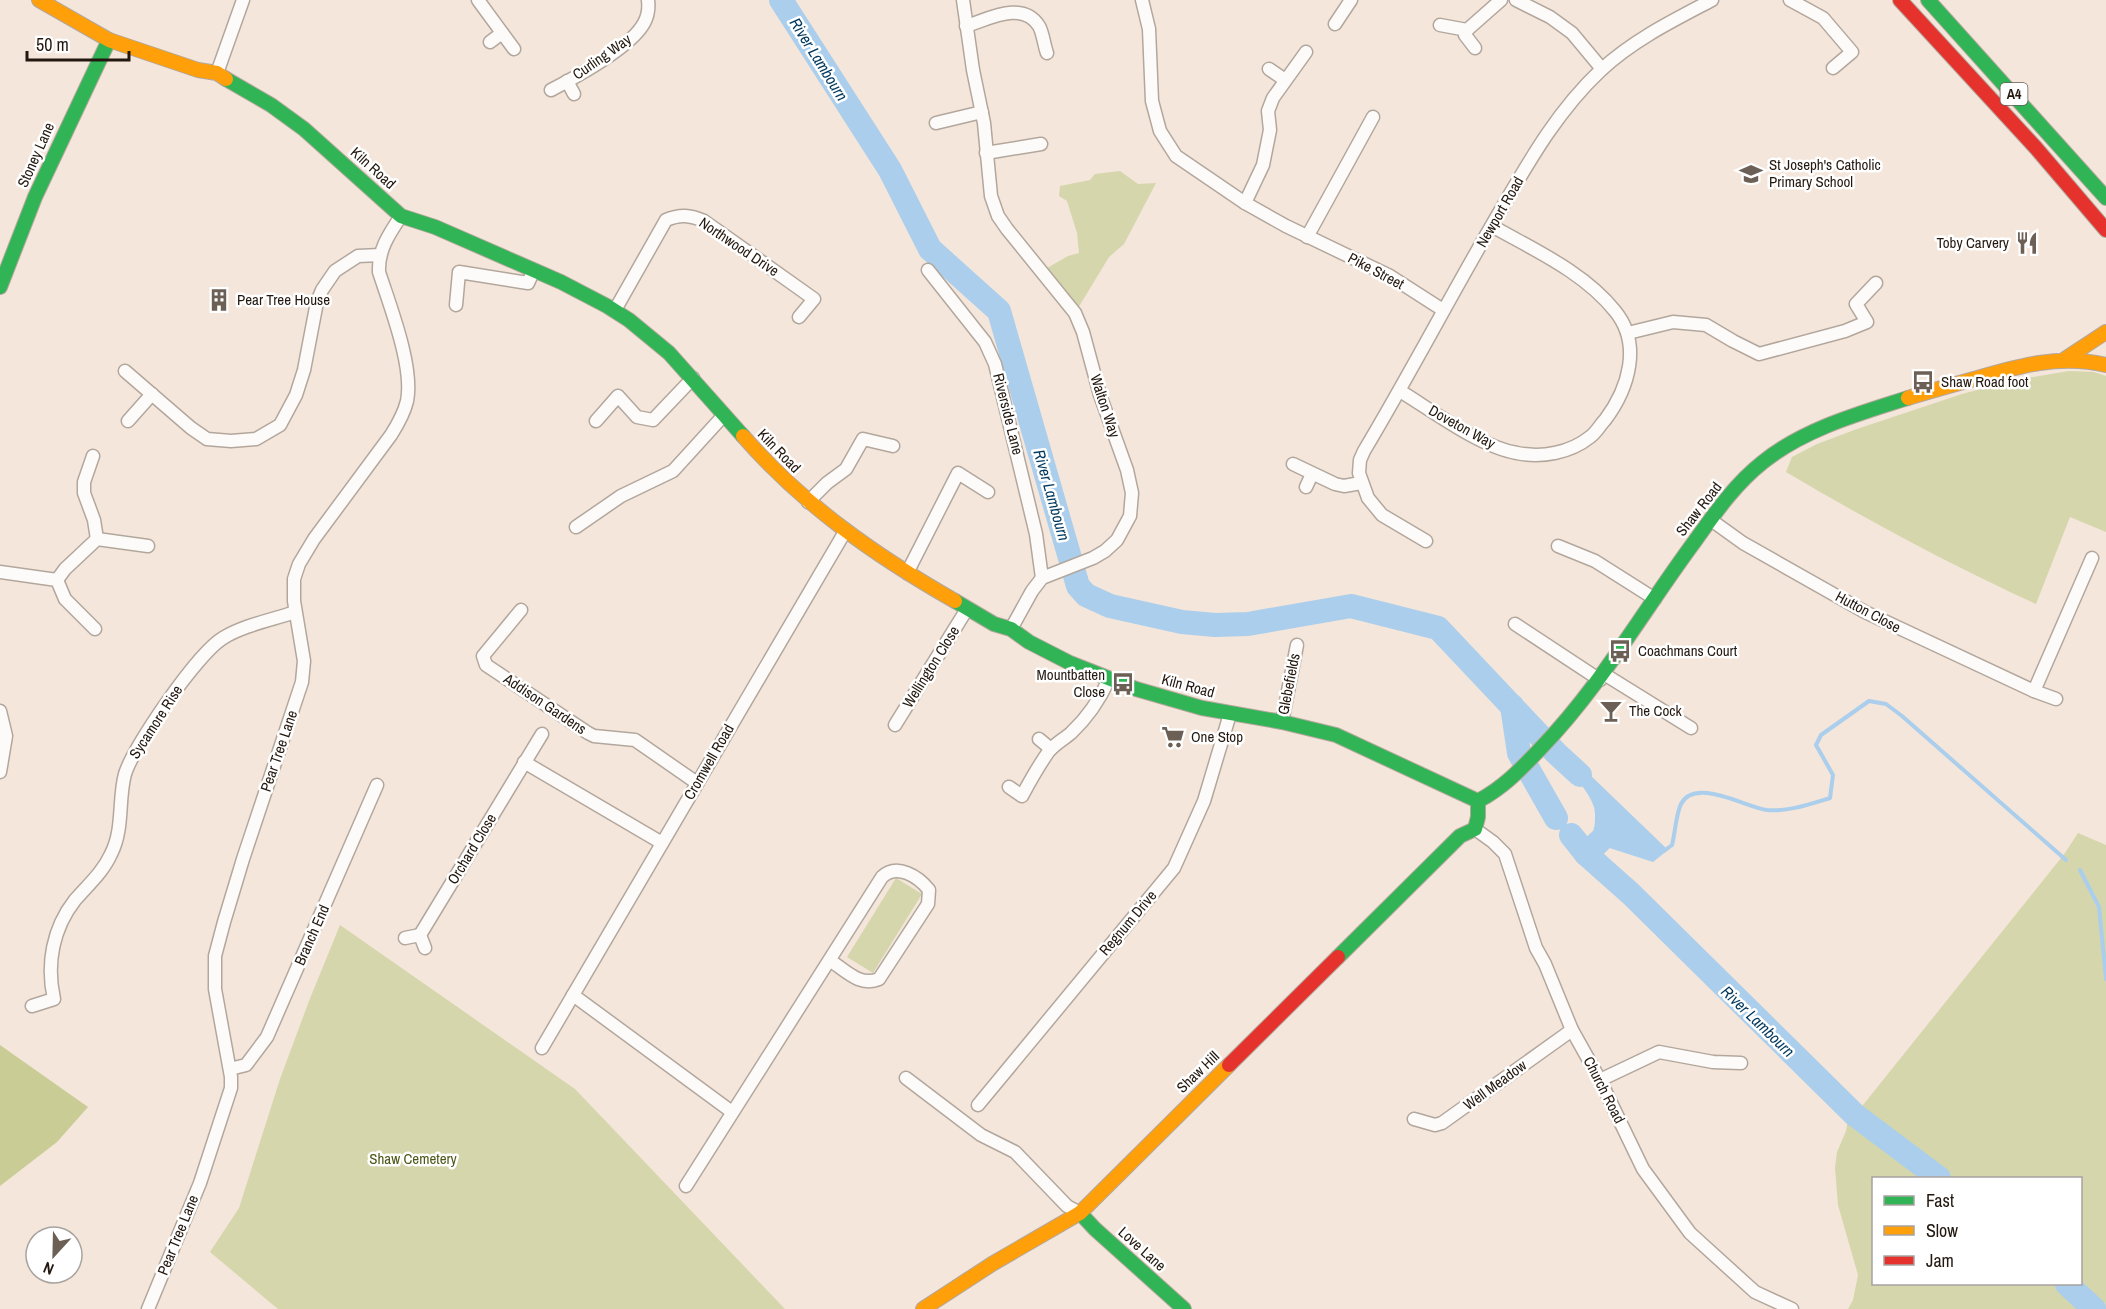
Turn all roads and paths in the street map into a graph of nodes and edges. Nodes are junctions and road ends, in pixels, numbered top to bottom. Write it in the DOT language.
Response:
graph roads {
  1 [pos="39,0"];
  2 [pos="243,0"];
  3 [pos="478,0"];
  4 [pos="648,0"];
  5 [pos="963,0"];
  6 [pos="1142,0"];
  7 [pos="1351,0"];
  8 [pos="1501,0"];
  9 [pos="1516,0"];
  10 [pos="1712,0"];
  11 [pos="1790,0"];
  12 [pos="1900,0"];
  13 [pos="1928,0"];
  14 [pos="1942,0"];
  15 [pos="1335,24"];
  16 [pos="1440,25"];
  17 [pos="966,26"];
  18 [pos="1467,30"];
  19 [pos="502,33"];
  20 [pos="109,40"];
  21 [pos="490,42"];
  22 [pos="1474,48"];
  23 [pos="514,49"];
  24 [pos="1975,51"];
  25 [pos="1306,52"];
  26 [pos="1047,53"];
  27 [pos="1833,68"];
  28 [pos="1269,69"];
  29 [pos="1602,69"];
  30 [pos="217,73"];
  31 [pos="1285,80"];
  32 [pos="567,81"];
  33 [pos="551,90"];
  34 [pos="574,94"];
  35 [pos="982,112"];
  36 [pos="1373,117"];
  37 [pos="936,123"];
  38 [pos="1041,144"];
  39 [pos="986,153"];
  40 [pos="2104,194"];
  41 [pos="1245,203"];
  42 [pos="401,216"];
  43 [pos="1492,225"];
  44 [pos="2106,230"];
  45 [pos="1307,237"];
  46 [pos="380,255"];
  47 [pos="534,270"];
  48 [pos="928,270"];
  49 [pos="1876,283"];
  50 [pos="0,287"];
  51 [pos="456,305"];
  52 [pos="615,310"];
  53 [pos="1443,310"];
  54 [pos="799,317"];
  55 [pos="2106,332"];
  56 [pos="1628,333"];
  57 [pos="2065,358"];
  58 [pos="2106,364"];
  59 [pos="125,371"];
  60 [pos="693,378"];
  61 [pos="1400,391"];
  62 [pos="152,394"];
  63 [pos="724,415"];
  64 [pos="128,421"];
  65 [pos="596,421"];
  66 [pos="892,446"];
  67 [pos="93,456"];
  68 [pos="1293,464"];
  69 [pos="1312,474"];
  70 [pos="1361,483"];
  71 [pos="1306,487"];
  72 [pos="988,492"];
  73 [pos="808,502"];
  74 [pos="1711,520"];
  75 [pos="576,527"];
  76 [pos="846,530"];
  77 [pos="97,539"];
  78 [pos="1426,541"];
  79 [pos="148,546"];
  80 [pos="1558,546"];
  81 [pos="2092,558"];
  82 [pos="0,572"];
  83 [pos="907,573"];
  84 [pos="1046,576"];
  85 [pos="57,580"];
  86 [pos="1655,599"];
  87 [pos="967,609"];
  88 [pos="521,610"];
  89 [pos="295,612"];
  90 [pos="1515,624"];
  91 [pos="95,629"];
  92 [pos="1011,629"];
  93 [pos="1297,645"];
  94 [pos="1602,677"];
  95 [pos="1109,679"];
  96 [pos="2034,691"];
  97 [pos="2056,699"];
  98 [pos="0,711"];
  99 [pos="1230,714"];
  100 [pos="1282,722"];
  101 [pos="895,725"];
  102 [pos="1691,728"];
  103 [pos="542,734"];
  104 [pos="1039,739"];
  105 [pos="1051,749"];
  106 [pos="524,762"];
  107 [pos="0,772"];
  108 [pos="697,783"];
  109 [pos="377,785"];
  110 [pos="1009,787"];
  111 [pos="1478,801"];
  112 [pos="1475,829"];
  113 [pos="662,843"];
  114 [pos="420,935"];
  115 [pos="405,938"];
  116 [pos="425,948"];
  117 [pos="831,961"];
  118 [pos="573,995"];
  119 [pos="32,1006"];
  120 [pos="1572,1030"];
  121 [pos="542,1048"];
  122 [pos="1741,1064"];
  123 [pos="230,1069"];
  124 [pos="906,1078"];
  125 [pos="1600,1080"];
  126 [pos="978,1105"];
  127 [pos="732,1112"];
  128 [pos="1414,1119"];
  129 [pos="686,1186"];
  130 [pos="1080,1213"];
  131 [pos="148,1309"];
  132 [pos="923,1309"];
  133 [pos="1184,1309"];
  134 [pos="1792,1309"];
  1 -- 20 [label="main road, Kiln Road"];
  2 -- 30 [label="street"];
  3 -- 19 [label="street"];
  4 -- 32 [label="street, Curling Way"];
  5 -- 17 [label="street, Walton Way"];
  6 -- 41 [label="street"];
  7 -- 15 [label="street"];
  8 -- 18 [label="street"];
  9 -- 29 [label="street"];
  10 -- 29 [label="street, Newport Road"];
  11 -- 27 [label="street"];
  12 -- 44 [label="main road, A4"];
  13 -- 24 [label="main road, A4"];
  14 -- 24 [label="main road"];
  16 -- 18 [label="street"];
  17 -- 26 [label="street"];
  17 -- 35 [label="street, Walton Way"];
  18 -- 22 [label="street"];
  19 -- 21 [label="street"];
  19 -- 23 [label="street"];
  20 -- 30 [label="main road, Kiln Road"];
  20 -- 50 [label="main road, Stoney Lane"];
  24 -- 40 [label="main road, A4"];
  25 -- 31 [label="street"];
  28 -- 31 [label="street"];
  29 -- 43 [label="street, Newport Road"];
  30 -- 42 [label="main road, Kiln Road"];
  31 -- 41 [label="street"];
  32 -- 33 [label="street, Curling Way"];
  32 -- 34 [label="street, Curling Way"];
  35 -- 37 [label="street"];
  35 -- 39 [label="street, Walton Way"];
  36 -- 45 [label="street"];
  38 -- 39 [label="street"];
  39 -- 84 [label="street, Walton Way"];
  41 -- 45 [label="street, Pike Street"];
  42 -- 46 [label="street, Pear Tree Lane"];
  42 -- 47 [label="main road, Kiln Road"];
  43 -- 53 [label="street, Newport Road"];
  43 -- 56 [label="street, Doveton Way"];
  45 -- 53 [label="street, Pike Street"];
  46 -- 62 [label="street"];
  46 -- 89 [label="street, Pear Tree Lane"];
  47 -- 51 [label="street"];
  47 -- 52 [label="main road, Kiln Road"];
  48 -- 84 [label="street, Riverside Lane"];
  49 -- 56 [label="street"];
  52 -- 54 [label="street, Northwood Drive"];
  52 -- 60 [label="main road, Kiln Road"];
  53 -- 61 [label="street, Newport Road"];
  55 -- 57 [label="main road, Shaw Road"];
  56 -- 61 [label="street, Doveton Way"];
  57 -- 58 [label="main road, Shaw Road"];
  57 -- 74 [label="main road, Shaw Road"];
  59 -- 62 [label="street"];
  60 -- 63 [label="main road, Kiln Road"];
  60 -- 65 [label="street"];
  61 -- 70 [label="street, Newport Road"];
  62 -- 64 [label="street"];
  63 -- 73 [label="main road, Kiln Road"];
  63 -- 75 [label="street"];
  66 -- 73 [label="street"];
  67 -- 77 [label="street"];
  68 -- 69 [label="street"];
  69 -- 70 [label="street"];
  69 -- 71 [label="street"];
  70 -- 78 [label="street"];
  72 -- 83 [label="street"];
  73 -- 76 [label="main road, Kiln Road"];
  74 -- 86 [label="main road, Shaw Road"];
  74 -- 96 [label="street, Hutton Close"];
  76 -- 83 [label="main road, Kiln Road"];
  76 -- 108 [label="street, Cromwell Road"];
  77 -- 79 [label="street"];
  77 -- 85 [label="street"];
  80 -- 86 [label="street"];
  81 -- 96 [label="street"];
  82 -- 85 [label="street"];
  83 -- 87 [label="main road, Kiln Road"];
  84 -- 92 [label="street"];
  85 -- 91 [label="street"];
  86 -- 94 [label="main road, Shaw Road"];
  87 -- 92 [label="main road, Kiln Road"];
  87 -- 101 [label="street, Wellington Close"];
  88 -- 108 [label="street, Addison Gardens"];
  89 -- 119 [label="street, Sycamore Rise"];
  89 -- 123 [label="street, Pear Tree Lane"];
  90 -- 94 [label="street"];
  92 -- 95 [label="main road, Kiln Road"];
  93 -- 100 [label="street, Glebefields"];
  94 -- 102 [label="street"];
  94 -- 111 [label="main road, Shaw Road"];
  95 -- 99 [label="main road, Kiln Road"];
  95 -- 105 [label="street"];
  96 -- 97 [label="street, Hutton Close"];
  98 -- 107 [label="street"];
  99 -- 100 [label="main road, Kiln Road"];
  99 -- 126 [label="street, Regnum Drive"];
  100 -- 111 [label="main road, Kiln Road"];
  103 -- 106 [label="street, Orchard Close"];
  104 -- 105 [label="street"];
  105 -- 110 [label="street"];
  106 -- 113 [label="street"];
  106 -- 114 [label="street, Orchard Close"];
  108 -- 113 [label="street, Cromwell Road"];
  109 -- 123 [label="street, Branch End"];
  111 -- 112 [label="main road"];
  112 -- 120 [label="street, Church Road"];
  112 -- 130 [label="main road, Shaw Hill"];
  113 -- 118 [label="street, Cromwell Road"];
  114 -- 115 [label="street"];
  114 -- 116 [label="street"];
  117 -- 117 [label="street"];
  117 -- 127 [label="street"];
  118 -- 121 [label="street, Cromwell Road"];
  118 -- 127 [label="street"];
  120 -- 125 [label="street, Church Road"];
  120 -- 128 [label="street, Well Meadow"];
  122 -- 125 [label="street"];
  123 -- 131 [label="street, Pear Tree Lane"];
  124 -- 130 [label="street"];
  125 -- 134 [label="street, Church Road"];
  127 -- 129 [label="street"];
  130 -- 132 [label="main road, Shaw Hill"];
  130 -- 133 [label="main road, Love Lane"];
}
